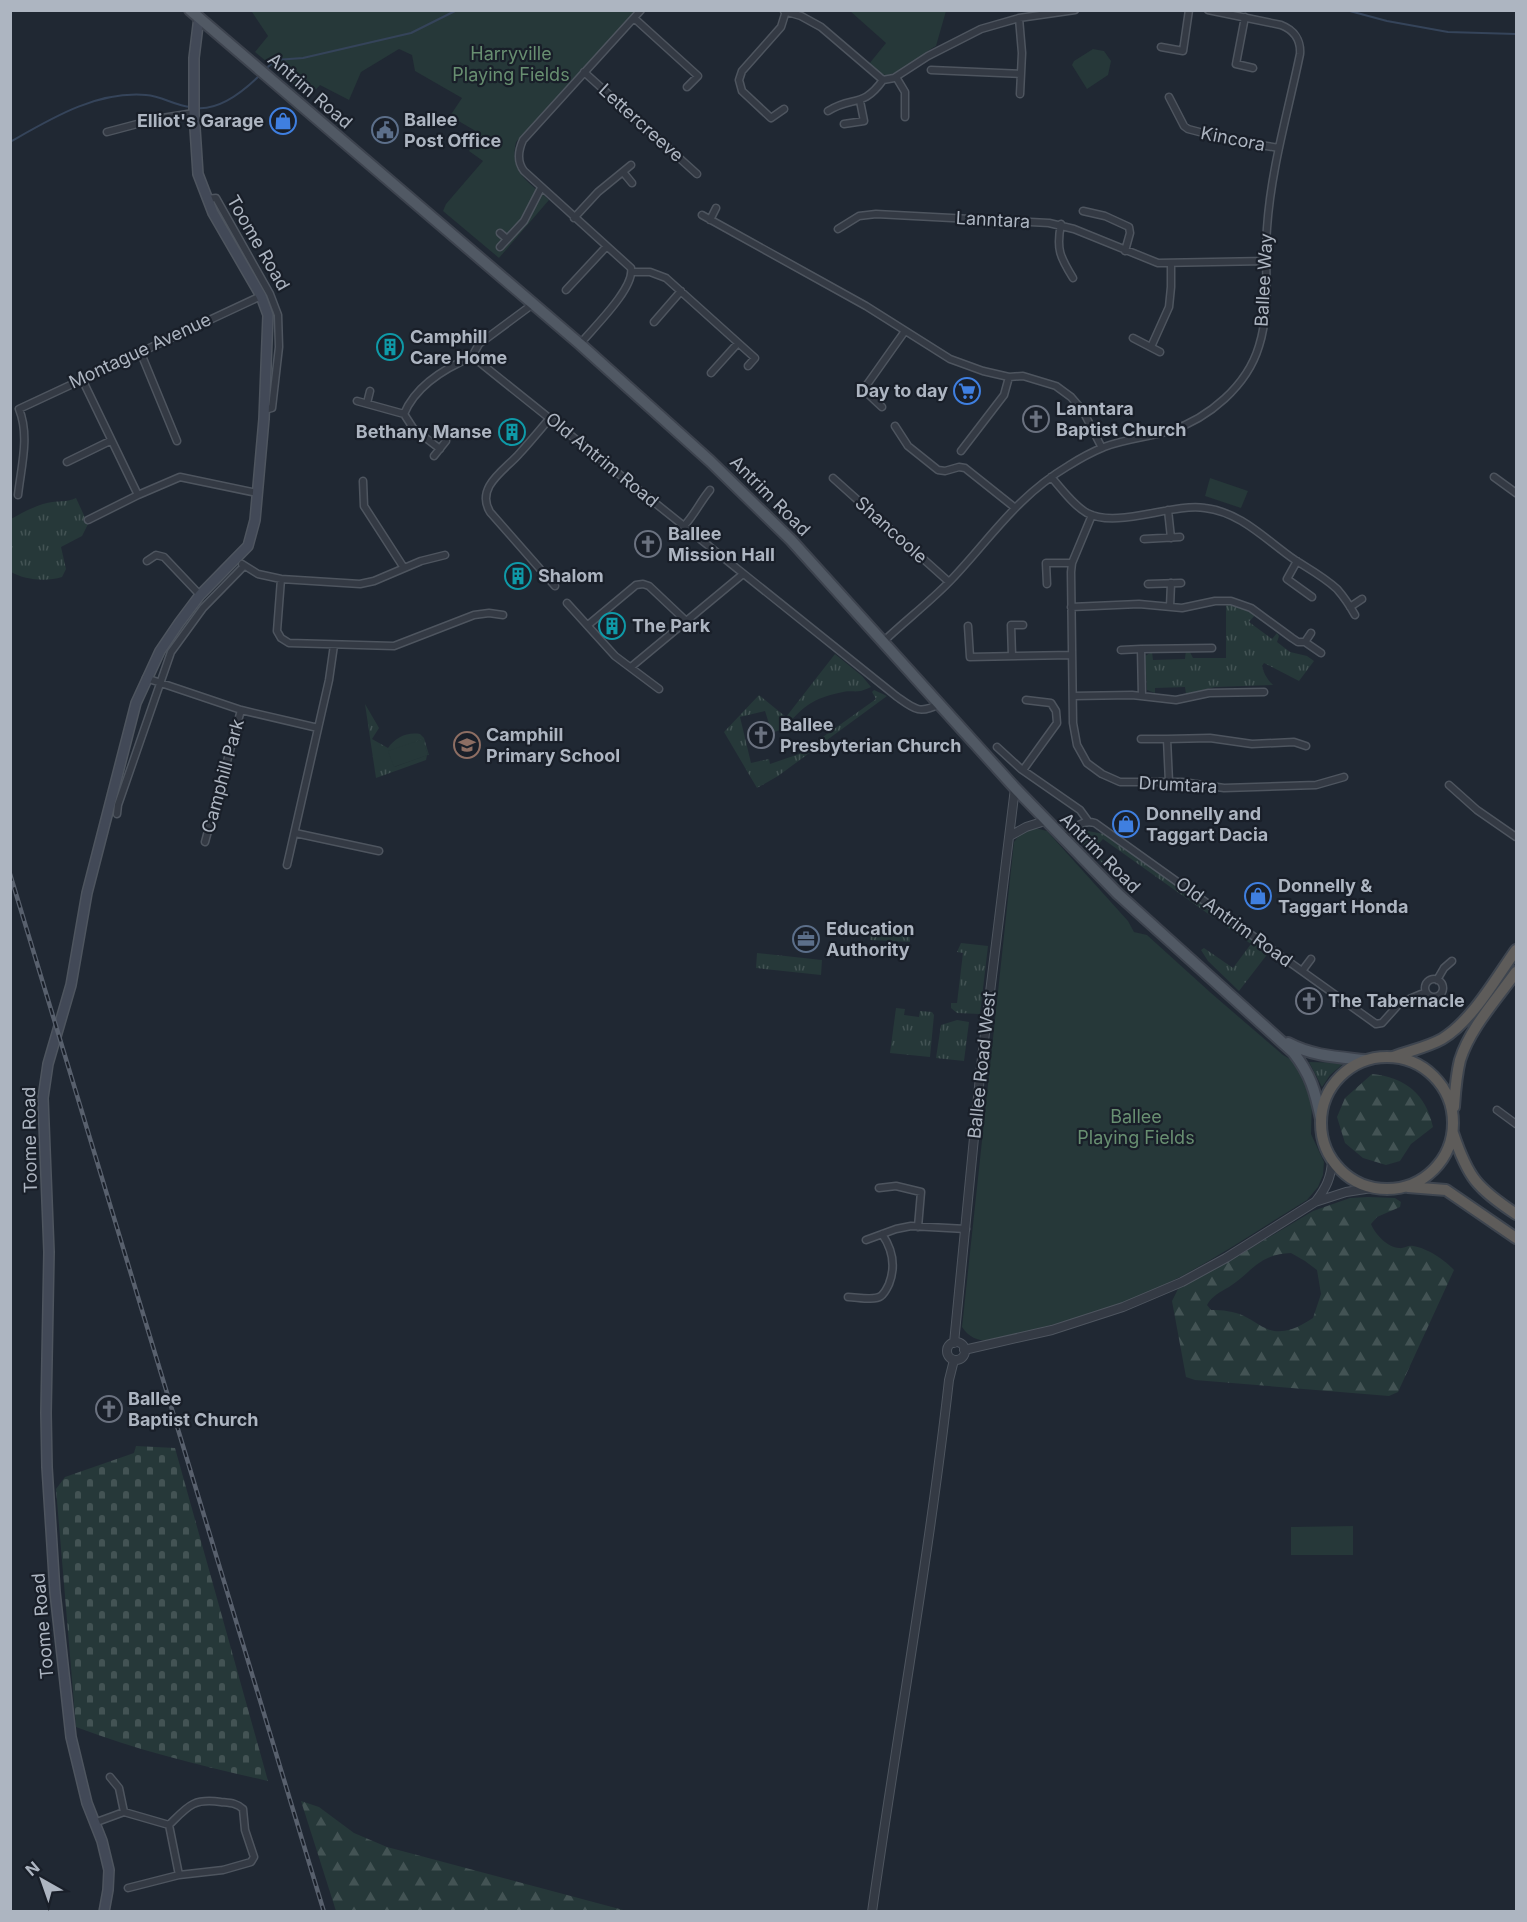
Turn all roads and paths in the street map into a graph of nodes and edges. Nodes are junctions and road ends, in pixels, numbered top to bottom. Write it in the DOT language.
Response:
graph roads {
  1 [pos="641,10"];
  2 [pos="1075,10"];
  3 [pos="1189,10"];
  4 [pos="1208,10"];
  5 [pos="785,11"];
  6 [pos="197,12"];
  7 [pos="1245,17"];
  8 [pos="634,18"];
  9 [pos="1019,18"];
  10 [pos="1161,47"];
  11 [pos="1253,68"];
  12 [pos="931,70"];
  13 [pos="584,72"];
  14 [pos="1021,74"];
  15 [pos="896,77"];
  16 [pos="883,80"];
  17 [pos="687,87"];
  18 [pos="1020,94"];
  19 [pos="1169,98"];
  20 [pos="860,101"];
  21 [pos="784,109"];
  22 [pos="828,111"];
  23 [pos="194,114"];
  24 [pos="905,117"];
  25 [pos="844,124"];
  26 [pos="107,132"];
  27 [pos="1279,148"];
  28 [pos="631,165"];
  29 [pos="622,172"];
  30 [pos="697,174"];
  31 [pos="632,183"];
  32 [pos="541,188"];
  33 [pos="207,199"];
  34 [pos="716,208"];
  35 [pos="852,211"];
  36 [pos="1083,211"];
  37 [pos="702,215"];
  38 [pos="857,217"];
  39 [pos="574,218"];
  40 [pos="710,220"];
  41 [pos="1061,224"];
  42 [pos="838,229"];
  43 [pos="500,233"];
  44 [pos="507,239"];
  45 [pos="500,247"];
  46 [pos="606,247"];
  47 [pos="1125,250"];
  48 [pos="1267,261"];
  49 [pos="1171,263"];
  50 [pos="632,272"];
  51 [pos="1073,278"];
  52 [pos="566,290"];
  53 [pos="681,291"];
  54 [pos="261,296"];
  55 [pos="533,304"];
  56 [pos="273,315"];
  57 [pos="654,322"];
  58 [pos="905,332"];
  59 [pos="1133,338"];
  60 [pos="738,343"];
  61 [pos="580,344"];
  62 [pos="1150,347"];
  63 [pos="140,351"];
  64 [pos="1160,352"];
  65 [pos="474,356"];
  66 [pos="748,366"];
  67 [pos="711,373"];
  68 [pos="1009,377"];
  69 [pos="82,379"];
  70 [pos="370,391"];
  71 [pos="357,401"];
  72 [pos="368,403"];
  73 [pos="882,407"];
  74 [pos="404,414"];
  75 [pos="550,418"];
  76 [pos="895,426"];
  77 [pos="110,441"];
  78 [pos="177,441"];
  79 [pos="446,441"];
  80 [pos="1102,448"];
  81 [pos="440,449"];
  82 [pos="961,451"];
  83 [pos="434,456"];
  84 [pos="67,462"];
  85 [pos="1051,477"];
  86 [pos="1494,477"];
  87 [pos="833,478"];
  88 [pos="363,481"];
  89 [pos="710,490"];
  90 [pos="257,493"];
  91 [pos="1516,493"];
  92 [pos="18,495"];
  93 [pos="138,495"];
  94 [pos="1014,507"];
  95 [pos="1168,510"];
  96 [pos="1092,515"];
  97 [pos="88,520"];
  98 [pos="684,526"];
  99 [pos="1180,537"];
  100 [pos="1171,538"];
  101 [pos="1144,539"];
  102 [pos="445,555"];
  103 [pos="147,561"];
  104 [pos="1297,561"];
  105 [pos="240,563"];
  106 [pos="1072,563"];
  107 [pos="404,568"];
  108 [pos="742,574"];
  109 [pos="281,579"];
  110 [pos="949,582"];
  111 [pos="1171,583"];
  112 [pos="1181,583"];
  113 [pos="1148,584"];
  114 [pos="1047,585"];
  115 [pos="555,586"];
  116 [pos="201,595"];
  117 [pos="1312,597"];
  118 [pos="1362,599"];
  119 [pos="567,603"];
  120 [pos="1071,607"];
  121 [pos="1170,607"];
  122 [pos="1350,607"];
  123 [pos="503,615"];
  124 [pos="1355,615"];
  125 [pos="686,621"];
  126 [pos="588,625"];
  127 [pos="1023,625"];
  128 [pos="968,626"];
  129 [pos="1311,633"];
  130 [pos="884,641"];
  131 [pos="1305,642"];
  132 [pos="334,645"];
  133 [pos="1212,648"];
  134 [pos="1121,650"];
  135 [pos="1141,650"];
  136 [pos="1321,653"];
  137 [pos="1072,655"];
  138 [pos="1012,656"];
  139 [pos="631,668"];
  140 [pos="146,678"];
  141 [pos="159,682"];
  142 [pos="659,689"];
  143 [pos="1264,692"];
  144 [pos="1073,696"];
  145 [pos="1142,696"];
  146 [pos="1026,700"];
  147 [pos="939,704"];
  148 [pos="241,710"];
  149 [pos="318,728"];
  150 [pos="1141,739"];
  151 [pos="1167,739"];
  152 [pos="1306,746"];
  153 [pos="997,747"];
  154 [pos="1023,771"];
  155 [pos="1344,777"];
  156 [pos="1169,782"];
  157 [pos="1449,785"];
  158 [pos="1015,788"];
  159 [pos="117,814"];
  160 [pos="1045,821"];
  161 [pos="1088,821"];
  162 [pos="295,833"];
  163 [pos="1010,836"];
  164 [pos="1516,837"];
  165 [pos="1063,839"];
  166 [pos="205,842"];
  167 [pos="379,851"];
  168 [pos="287,865"];
  169 [pos="1516,950"];
  170 [pos="1311,959"];
  171 [pos="1452,961"];
  172 [pos="1302,971"];
  173 [pos="1516,972"];
  174 [pos="1437,980"];
  175 [pos="1426,992"];
  176 [pos="1279,1039"];
  177 [pos="1393,1057"];
  178 [pos="1365,1060"];
  179 [pos="1497,1110"];
  180 [pos="1453,1113"];
  181 [pos="1321,1119"];
  182 [pos="1516,1124"];
  183 [pos="1453,1132"];
  184 [pos="1332,1161"];
  185 [pos="1407,1186"];
  186 [pos="879,1188"];
  187 [pos="1372,1188"];
  188 [pos="1315,1202"];
  189 [pos="1516,1214"];
  190 [pos="918,1227"];
  191 [pos="966,1229"];
  192 [pos="882,1234"];
  193 [pos="1516,1238"];
  194 [pos="866,1240"];
  195 [pos="848,1297"];
  196 [pos="954,1343"];
  197 [pos="964,1350"];
  198 [pos="954,1360"];
  199 [pos="110,1777"];
  200 [pos="124,1812"];
  201 [pos="94,1823"];
  202 [pos="169,1825"];
  203 [pos="179,1875"];
  204 [pos="128,1888"];
  205 [pos="104,1911"];
  206 [pos="872,1911"];
  1 -- 8 [label="street, Lettercreeve"];
  2 -- 9 [label="street"];
  3 -- 10 [label="street"];
  4 -- 7 [label="street, Ballee Way"];
  5 -- 16 [label="street"];
  5 -- 21 [label="street"];
  6 -- 23 [label="main road, Toome Road"];
  6 -- 55 [label="main road, Antrim Road"];
  7 -- 11 [label="street"];
  7 -- 27 [label="street, Ballee Way"];
  8 -- 13 [label="street, Lettercreeve"];
  8 -- 17 [label="street"];
  9 -- 14 [label="street"];
  9 -- 15 [label="street"];
  12 -- 14 [label="street"];
  13 -- 30 [label="street, Lettercreeve"];
  13 -- 32 [label="street, Lettercreeve"];
  14 -- 18 [label="street"];
  15 -- 16 [label="street"];
  15 -- 24 [label="street"];
  16 -- 20 [label="street"];
  19 -- 27 [label="street, Kincora"];
  20 -- 22 [label="street"];
  20 -- 25 [label="street"];
  23 -- 26 [label="street"];
  23 -- 33 [label="main road, Toome Road"];
  27 -- 48 [label="street, Ballee Way"];
  28 -- 29 [label="street"];
  29 -- 31 [label="street"];
  29 -- 39 [label="street"];
  32 -- 39 [label="street, Lettercreeve"];
  32 -- 44 [label="street"];
  33 -- 54 [label="main road, Toome Road"];
  33 -- 56 [label="street, Toome Road"];
  34 -- 40 [label="street"];
  35 -- 38 [label="street"];
  36 -- 47 [label="street"];
  37 -- 40 [label="street"];
  38 -- 41 [label="street, Lanntara"];
  38 -- 42 [label="street, Lanntara"];
  39 -- 46 [label="street, Lettercreeve"];
  40 -- 58 [label="street"];
  41 -- 47 [label="street, Lanntara"];
  41 -- 51 [label="street"];
  43 -- 44 [label="street"];
  44 -- 45 [label="street"];
  46 -- 50 [label="street, Lettercreeve"];
  46 -- 52 [label="street"];
  47 -- 49 [label="street, Lanntara"];
  48 -- 49 [label="street, Lanntara"];
  48 -- 80 [label="street, Ballee Way"];
  49 -- 62 [label="street"];
  50 -- 53 [label="street"];
  50 -- 61 [label="street"];
  53 -- 57 [label="street"];
  53 -- 60 [label="street"];
  54 -- 56 [label="main road, Toome Road"];
  54 -- 63 [label="street, Montague Avenue"];
  55 -- 61 [label="main road, Antrim Road"];
  55 -- 65 [label="street"];
  56 -- 90 [label="main road, Toome Road"];
  58 -- 68 [label="street"];
  58 -- 73 [label="street"];
  59 -- 62 [label="street"];
  60 -- 66 [label="street"];
  60 -- 67 [label="street"];
  61 -- 130 [label="main road, Antrim Road"];
  62 -- 64 [label="street"];
  63 -- 69 [label="street, Montague Avenue"];
  63 -- 78 [label="street"];
  65 -- 74 [label="street"];
  65 -- 75 [label="street, Old Antrim Road"];
  68 -- 80 [label="street"];
  68 -- 82 [label="street"];
  69 -- 77 [label="street"];
  69 -- 92 [label="street, Montague Avenue"];
  70 -- 72 [label="street"];
  71 -- 72 [label="street"];
  72 -- 74 [label="street"];
  74 -- 81 [label="street"];
  75 -- 98 [label="street, Old Antrim Road"];
  75 -- 115 [label="street"];
  76 -- 94 [label="street"];
  77 -- 84 [label="street"];
  77 -- 93 [label="street"];
  79 -- 81 [label="street"];
  80 -- 85 [label="street, Ballee Way"];
  81 -- 83 [label="street"];
  85 -- 94 [label="street, Ballee Way"];
  85 -- 96 [label="street"];
  86 -- 91 [label="street"];
  87 -- 110 [label="street, Shancoole"];
  88 -- 107 [label="street"];
  89 -- 98 [label="street"];
  90 -- 93 [label="street"];
  90 -- 105 [label="main road, Toome Road"];
  93 -- 97 [label="street"];
  94 -- 110 [label="street, Ballee Way"];
  95 -- 96 [label="street"];
  95 -- 100 [label="street"];
  95 -- 104 [label="street"];
  96 -- 106 [label="street, Drumtara"];
  98 -- 108 [label="street, Old Antrim Road"];
  99 -- 100 [label="street"];
  100 -- 101 [label="street"];
  102 -- 107 [label="street"];
  103 -- 116 [label="street"];
  104 -- 117 [label="street"];
  104 -- 122 [label="street"];
  105 -- 109 [label="street"];
  105 -- 116 [label="main road, Toome Road"];
  105 -- 141 [label="street, Toome Road"];
  106 -- 114 [label="street"];
  106 -- 120 [label="street, Drumtara"];
  107 -- 109 [label="street"];
  108 -- 125 [label="street"];
  108 -- 147 [label="street, Old Antrim Road"];
  109 -- 132 [label="street"];
  110 -- 130 [label="street, Ballee Way"];
  111 -- 112 [label="street"];
  111 -- 113 [label="street"];
  111 -- 121 [label="street"];
  116 -- 140 [label="main road, Toome Road"];
  118 -- 122 [label="street"];
  119 -- 126 [label="street"];
  120 -- 121 [label="street"];
  120 -- 137 [label="street, Drumtara"];
  121 -- 131 [label="street"];
  122 -- 124 [label="street"];
  123 -- 132 [label="street"];
  125 -- 126 [label="street"];
  125 -- 139 [label="street"];
  126 -- 139 [label="street"];
  127 -- 138 [label="street"];
  128 -- 138 [label="street"];
  129 -- 131 [label="street"];
  130 -- 147 [label="main road, Antrim Road"];
  131 -- 136 [label="street"];
  132 -- 149 [label="street"];
  133 -- 135 [label="street"];
  134 -- 135 [label="street"];
  135 -- 145 [label="street"];
  137 -- 138 [label="street"];
  137 -- 144 [label="street, Drumtara"];
  139 -- 142 [label="street"];
  140 -- 141 [label="street, Camphill Park"];
  140 -- 201 [label="main road, Toome Road"];
  141 -- 148 [label="street, Camphill Park"];
  141 -- 159 [label="street, Toome Road"];
  143 -- 145 [label="street"];
  144 -- 145 [label="street"];
  144 -- 156 [label="street, Drumtara"];
  146 -- 154 [label="street"];
  147 -- 158 [label="main road, Antrim Road"];
  148 -- 149 [label="street, Camphill Park"];
  148 -- 166 [label="street, Camphill Park"];
  149 -- 162 [label="street"];
  150 -- 151 [label="street"];
  151 -- 152 [label="street"];
  151 -- 156 [label="street"];
  153 -- 154 [label="street, Old Antrim Road"];
  154 -- 161 [label="street, Old Antrim Road"];
  155 -- 156 [label="street, Drumtara"];
  157 -- 164 [label="street"];
  158 -- 160 [label="main road, Antrim Road"];
  158 -- 163 [label="street, Ballee Road West"];
  160 -- 163 [label="street"];
  160 -- 165 [label="main road, Antrim Road"];
  161 -- 165 [label="street"];
  161 -- 172 [label="street, Old Antrim Road"];
  162 -- 167 [label="street"];
  162 -- 168 [label="street"];
  163 -- 191 [label="street, Ballee Road West"];
  165 -- 176 [label="main road, Antrim Road"];
  169 -- 177 [label="highway"];
  170 -- 172 [label="street"];
  171 -- 174 [label="street"];
  172 -- 175 [label="street, Old Antrim Road"];
  173 -- 180 [label="highway"];
  174 -- 175 [label="street"];
  174 -- 175 [label="street"];
  176 -- 178 [label="main road, Antrim Road"];
  176 -- 181 [label="main road, Antrim Road"];
  177 -- 178 [label="highway"];
  177 -- 180 [label="highway"];
  178 -- 181 [label="highway"];
  179 -- 182 [label="street"];
  180 -- 183 [label="highway"];
  181 -- 184 [label="highway"];
  183 -- 185 [label="highway"];
  183 -- 189 [label="highway"];
  184 -- 187 [label="highway"];
  184 -- 188 [label="street"];
  185 -- 187 [label="highway"];
  185 -- 193 [label="highway"];
  186 -- 190 [label="street"];
  187 -- 188 [label="street"];
  188 -- 197 [label="street"];
  190 -- 191 [label="street"];
  190 -- 192 [label="street"];
  191 -- 196 [label="street, Ballee Road West"];
  192 -- 194 [label="street"];
  192 -- 195 [label="street"];
  196 -- 197 [label="street"];
  196 -- 198 [label="street"];
  197 -- 198 [label="street"];
  198 -- 206 [label="street"];
  199 -- 200 [label="street"];
  200 -- 201 [label="street"];
  200 -- 202 [label="street"];
  201 -- 205 [label="main road, Toome Road"];
  202 -- 203 [label="street"];
  202 -- 203 [label="street"];
  203 -- 204 [label="street"];
}
